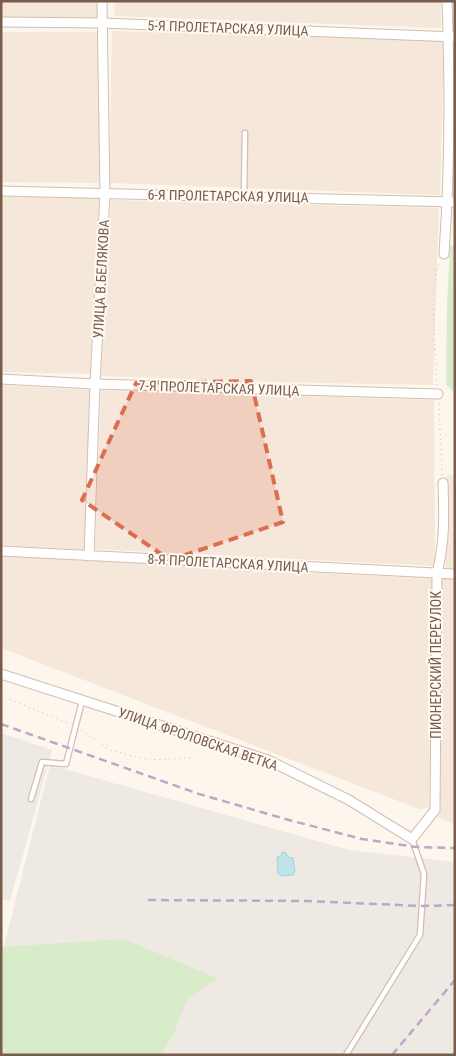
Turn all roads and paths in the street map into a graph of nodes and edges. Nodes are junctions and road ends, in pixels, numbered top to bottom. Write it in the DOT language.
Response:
graph roads {
  1 [pos="102,1"];
  2 [pos="447,1"];
  3 [pos="1,22"];
  4 [pos="102,23"];
  5 [pos="452,37"];
  6 [pos="245,133"];
  7 [pos="1,191"];
  8 [pos="105,194"];
  9 [pos="244,197"];
  10 [pos="451,201"];
  11 [pos="444,254"];
  12 [pos="1,379"];
  13 [pos="95,384"];
  14 [pos="438,394"];
  15 [pos="443,483"];
  16 [pos="1,551"];
  17 [pos="89,556"];
  18 [pos="437,573"];
  19 [pos="455,574"];
  20 [pos="1,674"];
  21 [pos="1,696"];
  22 [pos="82,701"];
  23 [pos="76,726"];
  24 [pos="192,758"];
  25 [pos="31,799"];
  26 [pos="412,839"];
  27 [pos="346,1055"];
  1 -- 4 [label="street, УЛИЦА В.БЕЛЯКОВА"];
  2 -- 5 [label="street"];
  3 -- 4 [label="street, 5-Я ПРОЛЕТАРСКАЯ УЛИЦА"];
  4 -- 5 [label="street, 5-Я ПРОЛЕТАРСКАЯ УЛИЦА"];
  4 -- 8 [label="street, УЛИЦА В.БЕЛЯКОВА"];
  5 -- 10 [label="street"];
  6 -- 9 [label="lane"];
  7 -- 8 [label="street, 6-Я ПРОЛЕТАРСКАЯ УЛИЦА"];
  8 -- 9 [label="street, 6-Я ПРОЛЕТАРСКАЯ УЛИЦА"];
  8 -- 13 [label="street, УЛИЦА В.БЕЛЯКОВА"];
  9 -- 10 [label="street, 6-Я ПРОЛЕТАРСКАЯ УЛИЦА"];
  10 -- 11 [label="street"];
  11 -- 14 [label="path"];
  12 -- 13 [label="street, 7-Я ПРОЛЕТАРСКАЯ УЛИЦА"];
  13 -- 14 [label="street, 7-Я ПРОЛЕТАРСКАЯ УЛИЦА"];
  13 -- 17 [label="street, УЛИЦА В.БЕЛЯКОВА"];
  14 -- 15 [label="path"];
  15 -- 18 [label="street, ПИОНЕРСКИЙ ПЕРЕУЛОК"];
  16 -- 17 [label="street, 8-Я ПРОЛЕТАРСКАЯ УЛИЦА"];
  17 -- 18 [label="street, 8-Я ПРОЛЕТАРСКАЯ УЛИЦА"];
  18 -- 19 [label="street, 8-Я ПРОЛЕТАРСКАЯ УЛИЦА"];
  18 -- 26 [label="street, ПИОНЕРСКИЙ ПЕРЕУЛОК"];
  20 -- 22 [label="street, УЛИЦА ФРОЛОВСКАЯ ВЕТКА"];
  21 -- 23 [label="path"];
  22 -- 23 [label="lane"];
  22 -- 26 [label="street, УЛИЦА ФРОЛОВСКАЯ ВЕТКА"];
  23 -- 24 [label="path"];
  23 -- 25 [label="lane"];
  26 -- 27 [label="lane"];
}
